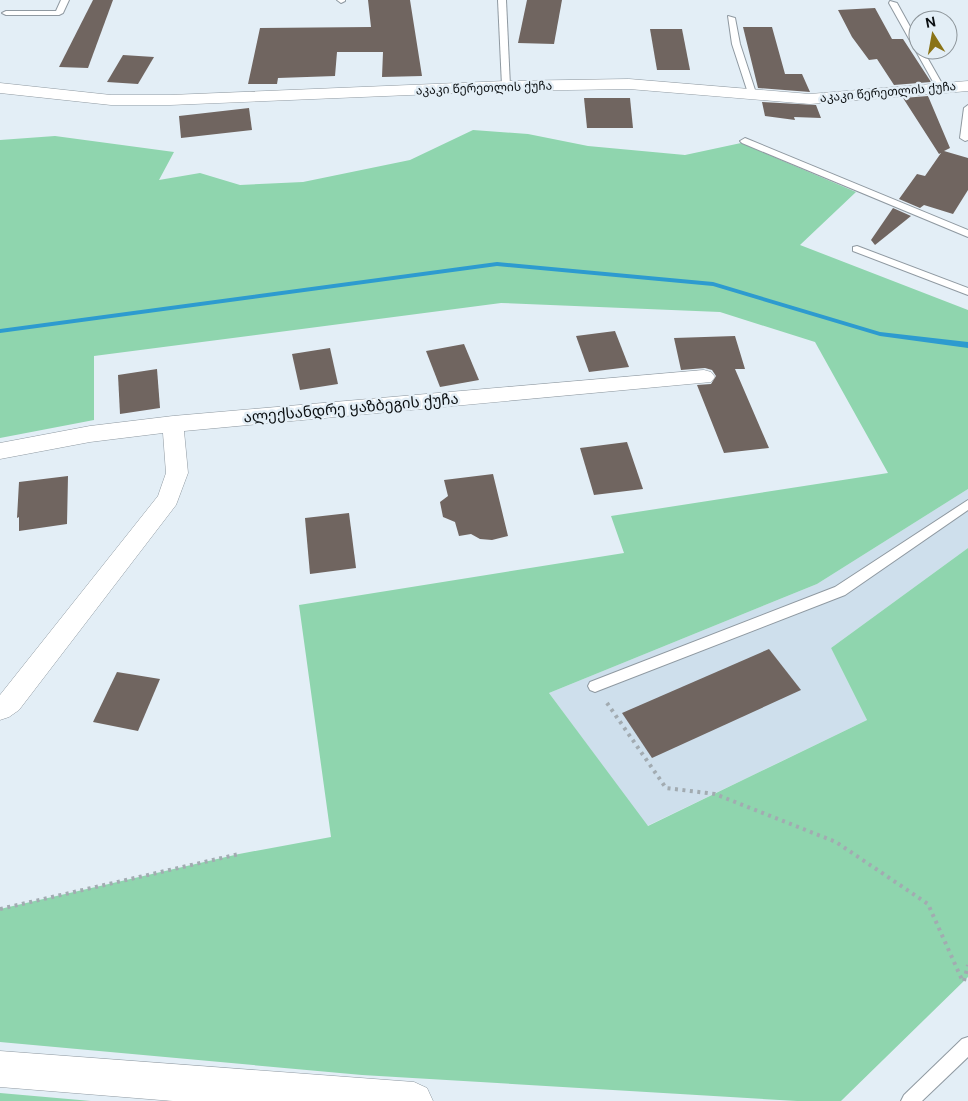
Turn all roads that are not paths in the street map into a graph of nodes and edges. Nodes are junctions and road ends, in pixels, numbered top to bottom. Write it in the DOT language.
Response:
graph roads {
  1 [pos="65,0"];
  2 [pos="502,0"];
  3 [pos="893,3"];
  4 [pos="6,13"];
  5 [pos="731,18"];
  6 [pos="908,30"];
  7 [pos="925,60"];
  8 [pos="506,86"];
  9 [pos="940,86"];
  10 [pos="968,86"];
  11 [pos="0,88"];
  12 [pos="752,94"];
  13 [pos="968,108"];
  14 [pos="965,138"];
  15 [pos="745,140"];
  16 [pos="968,234"];
  17 [pos="857,249"];
  18 [pos="968,292"];
  19 [pos="704,376"];
  20 [pos="173,424"];
  21 [pos="0,451"];
  22 [pos="968,504"];
  23 [pos="595,686"];
  24 [pos="0,709"];
  25 [pos="968,1045"];
  26 [pos="0,1069"];
  27 [pos="414,1101"];
  28 [pos="910,1101"];
  1 -- 4 [label="lane"];
  2 -- 8 [label="lane"];
  3 -- 6 [label="lane"];
  5 -- 12 [label="lane"];
  7 -- 9 [label="lane"];
  8 -- 11 [label="street, აკაკი წერეთლის ქუჩა"];
  8 -- 12 [label="street, აკაკი წერეთლის ქუჩა"];
  9 -- 10 [label="street, აკაკი წერეთლის ქუჩა"];
  9 -- 12 [label="street, აკაკი წერეთლის ქუჩა"];
  13 -- 14 [label="lane"];
  15 -- 16 [label="lane"];
  17 -- 18 [label="lane"];
  19 -- 20 [label="street, ალექსანდრე ყაზბეგის ქუჩა"];
  20 -- 21 [label="street, ალექსანდრე ყაზბეგის ქუჩა"];
  20 -- 24 [label="street"];
  22 -- 23 [label="lane"];
  25 -- 28 [label="lane"];
  26 -- 27 [label="main road"];
}
